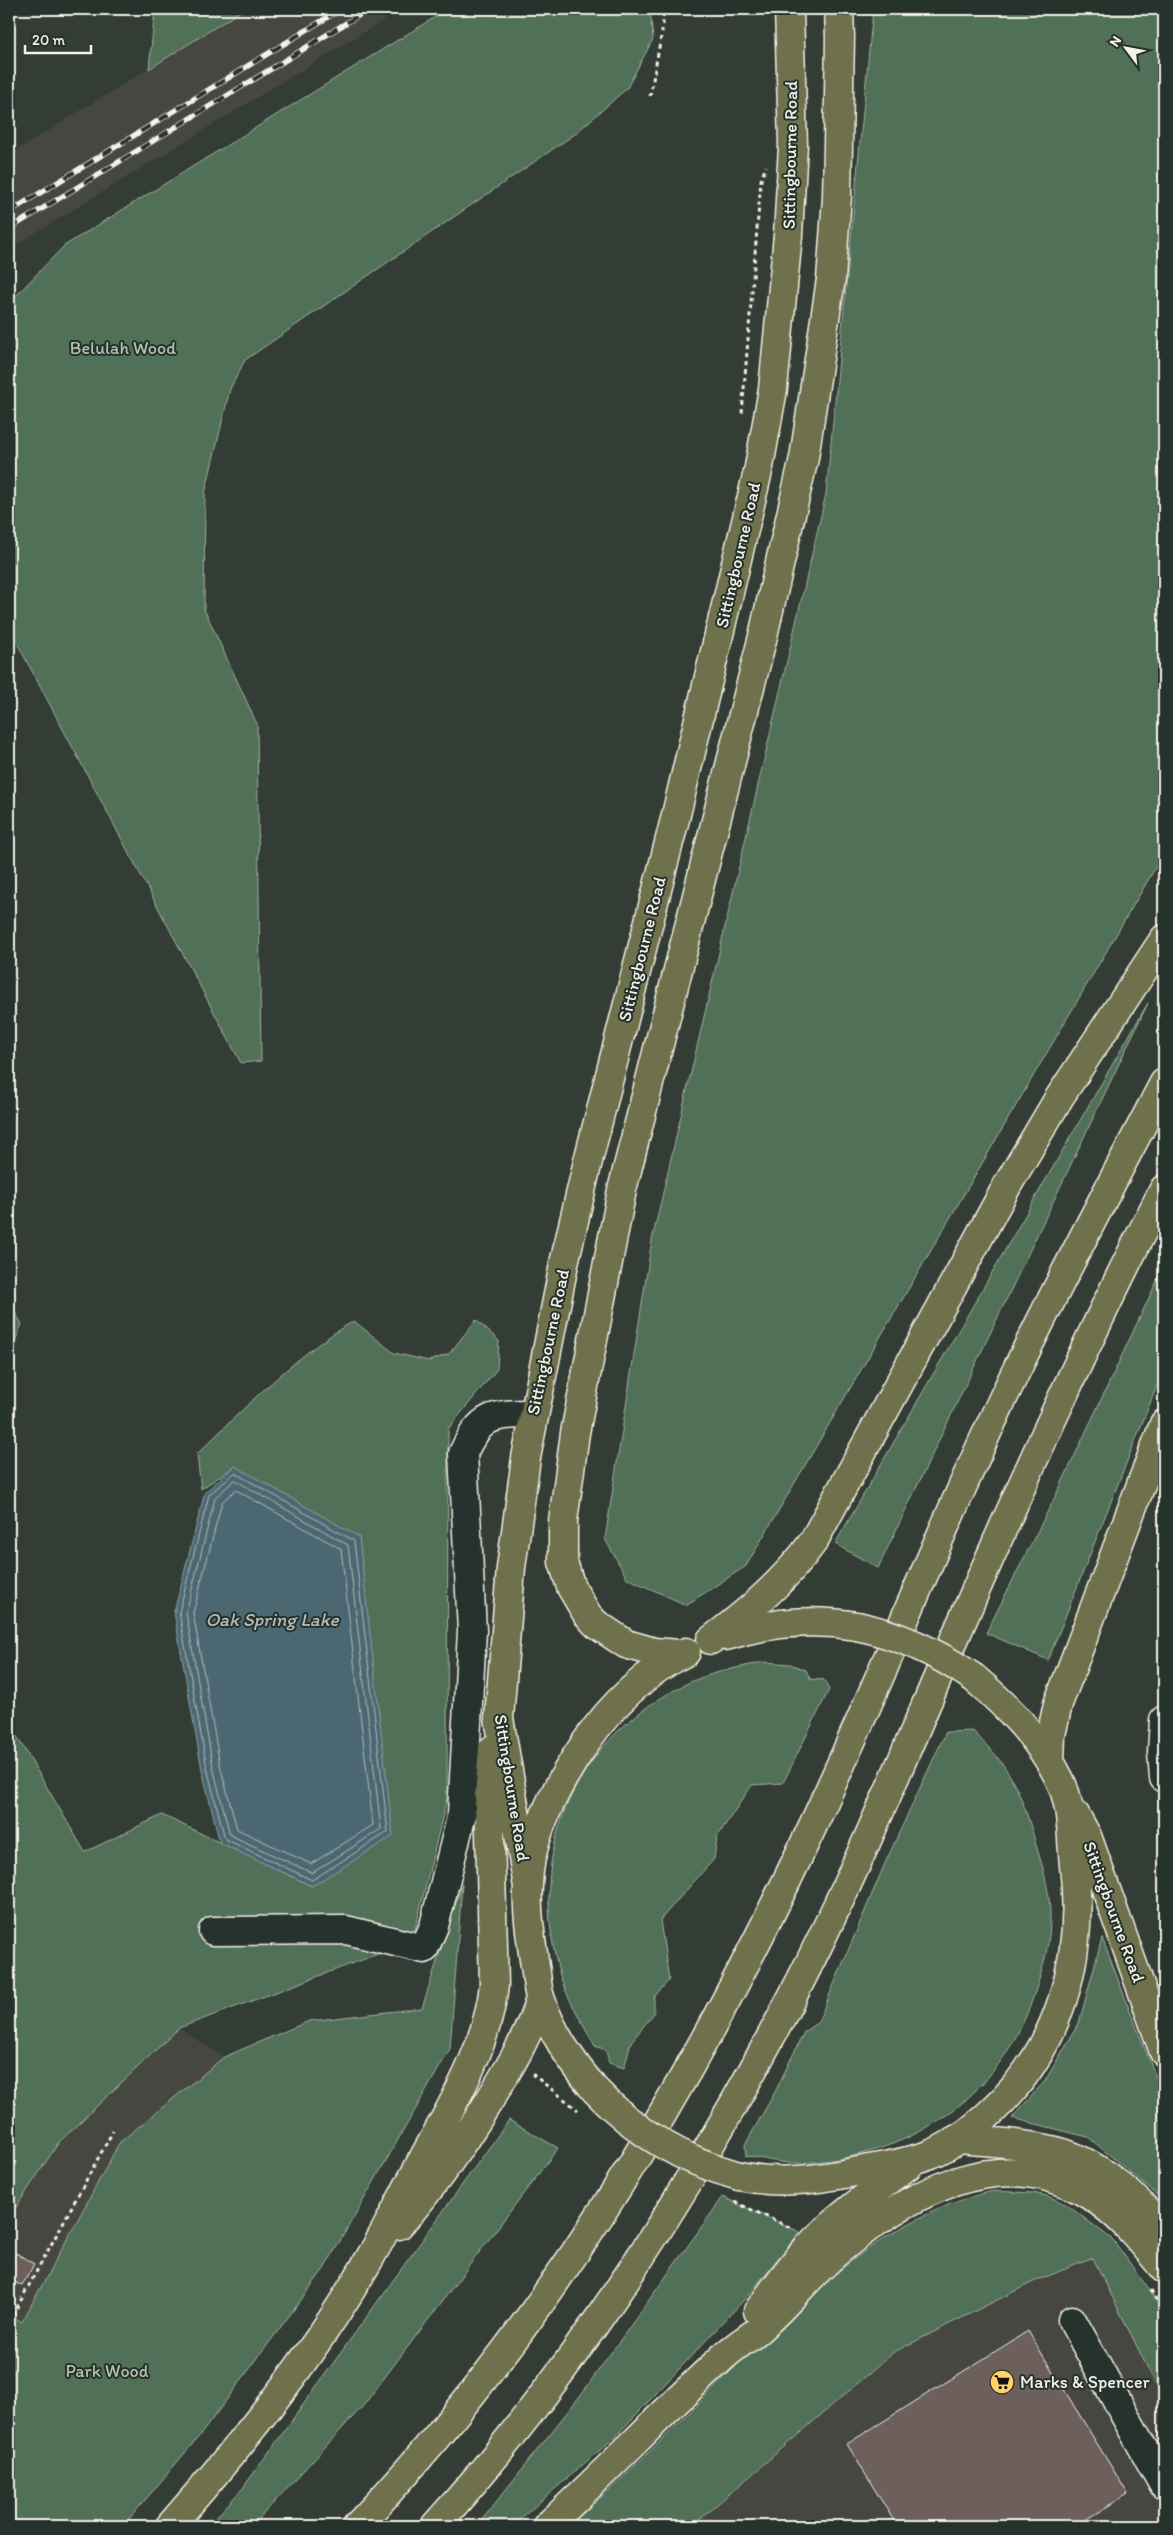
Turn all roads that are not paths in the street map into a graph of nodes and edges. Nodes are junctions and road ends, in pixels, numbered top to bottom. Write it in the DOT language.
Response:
graph roads {
  1 [pos="789,9"];
  2 [pos="839,9"];
  3 [pos="1164,939"];
  4 [pos="1164,1083"];
  5 [pos="1164,1189"];
  6 [pos="533,1414"];
  7 [pos="1164,1424"];
  8 [pos="711,1640"];
  9 [pos="680,1654"];
  10 [pos="499,1718"];
  11 [pos="1164,1720"];
  12 [pos="1050,1762"];
  13 [pos="1164,1778"];
  14 [pos="1069,1803"];
  15 [pos="528,1887"];
  16 [pos="213,1931"];
  17 [pos="540,1999"];
  18 [pos="1164,2052"];
  19 [pos="957,2139"];
  20 [pos="918,2158"];
  21 [pos="1164,2232"];
  22 [pos="371,2256"];
  23 [pos="1158,2279"];
  24 [pos="1072,2320"];
  25 [pos="724,2356"];
  26 [pos="1164,2486"];
  27 [pos="170,2526"];
  28 [pos="358,2526"];
  29 [pos="435,2526"];
  30 [pos="547,2526"];
  1 -- 6 [label="highway, Sittingbourne Road"];
  2 -- 9 [label="highway"];
  3 -- 8 [label="highway"];
  4 -- 28 [label="highway"];
  5 -- 29 [label="highway"];
  6 -- 10 [label="highway, Sittingbourne Road"];
  6 -- 16 [label="lane"];
  7 -- 12 [label="highway"];
  8 -- 9 [label="highway"];
  8 -- 12 [label="highway, bridge"];
  9 -- 15 [label="highway"];
  10 -- 15 [label="highway, Sittingbourne Road"];
  10 -- 22 [label="highway"];
  11 -- 13 [label="lane"];
  12 -- 14 [label="highway, Sittingbourne Road"];
  14 -- 18 [label="highway, Sittingbourne Road"];
  14 -- 19 [label="highway"];
  15 -- 17 [label="highway"];
  17 -- 20 [label="highway, bridge"];
  17 -- 22 [label="highway"];
  19 -- 20 [label="highway"];
  19 -- 21 [label="highway"];
  20 -- 25 [label="highway"];
  22 -- 27 [label="highway"];
  23 -- 25 [label="highway"];
  24 -- 26 [label="lane"];
  25 -- 30 [label="highway"];
}
